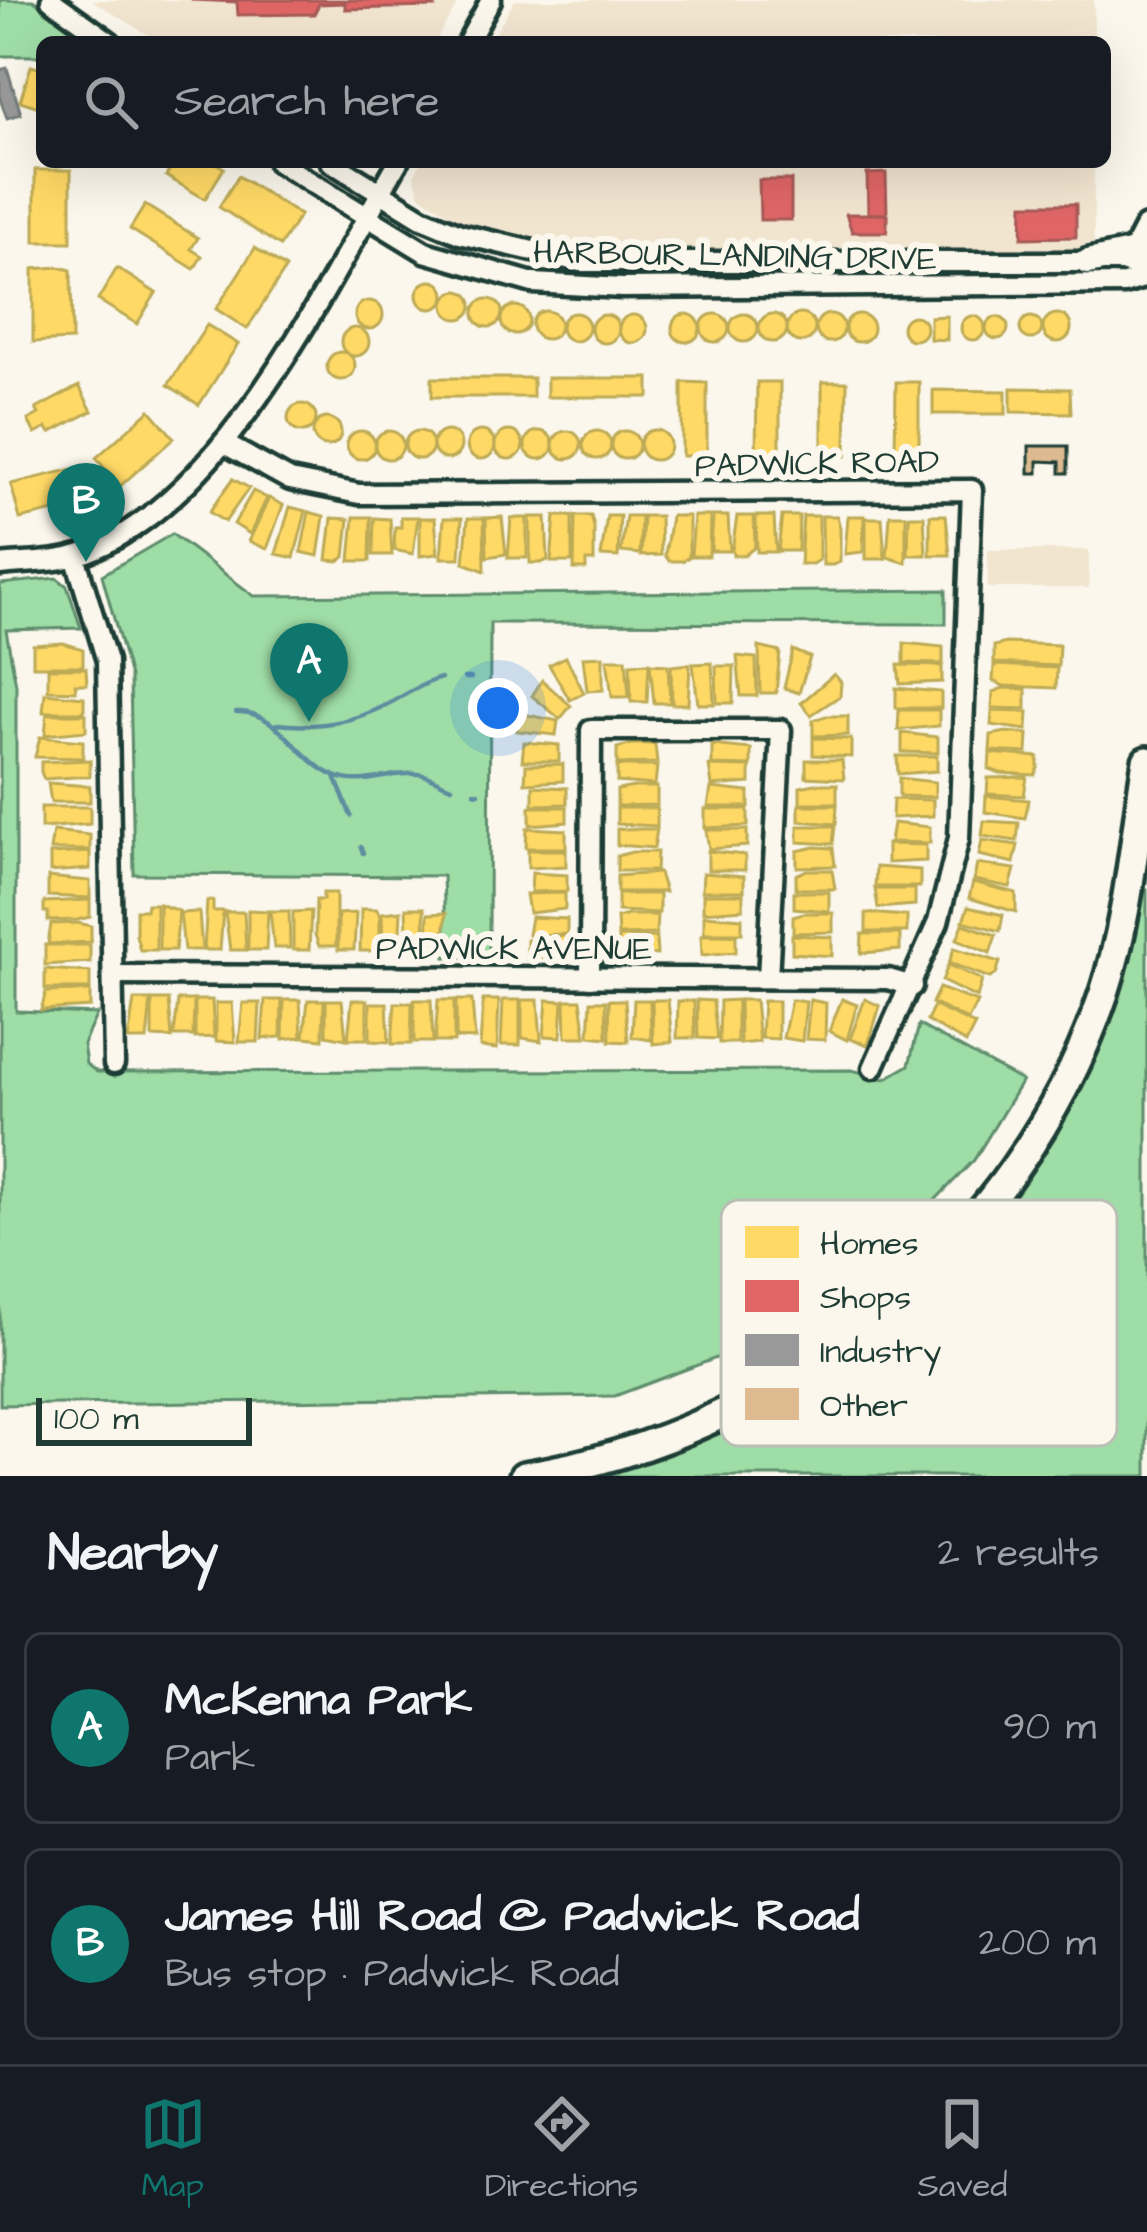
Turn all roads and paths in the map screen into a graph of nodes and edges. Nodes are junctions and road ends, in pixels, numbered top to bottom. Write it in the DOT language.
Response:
graph roads {
  1 [pos="51,0"];
  2 [pos="491,0"];
  3 [pos="102,36"];
  4 [pos="471,36"];
  5 [pos="287,168"];
  6 [pos="341,168"];
  7 [pos="394,168"];
  8 [pos="381,191"];
  9 [pos="364,218"];
  10 [pos="1147,229"];
  11 [pos="1088,262"];
  12 [pos="1147,274"];
  13 [pos="224,443"];
  14 [pos="75,556"];
  15 [pos="0,565"];
  16 [pos="1147,761"];
  17 [pos="114,975"];
  18 [pos="590,978"];
  19 [pos="768,978"];
  20 [pos="913,986"];
  21 [pos="114,1064"];
  22 [pos="873,1068"];
  23 [pos="988,1200"];
  24 [pos="721,1413"];
  25 [pos="524,1476"];
  1 -- 3 [label="street"];
  2 -- 4 [label="street"];
  5 -- 9 [label="street, HARBOUR LANDING DRIVE"];
  6 -- 8 [label="street, HARBOUR LANDING DRIVE"];
  7 -- 8 [label="street"];
  8 -- 9 [label="street"];
  8 -- 11 [label="street, HARBOUR LANDING DRIVE"];
  9 -- 12 [label="street, HARBOUR LANDING DRIVE"];
  9 -- 13 [label="street"];
  10 -- 11 [label="main road"];
  11 -- 12 [label="street, HARBOUR LANDING DRIVE"];
  13 -- 14 [label="street"];
  13 -- 20 [label="street, PADWICK ROAD"];
  14 -- 15 [label="street"];
  14 -- 17 [label="street"];
  16 -- 23 [label="highway"];
  17 -- 18 [label="street, PADWICK AVENUE"];
  17 -- 21 [label="street"];
  18 -- 19 [label="street, PADWICK AVENUE"];
  18 -- 19 [label="street"];
  19 -- 20 [label="street, PADWICK AVENUE"];
  20 -- 22 [label="street, PADWICK ROAD"];
  24 -- 25 [label="highway"];
}
